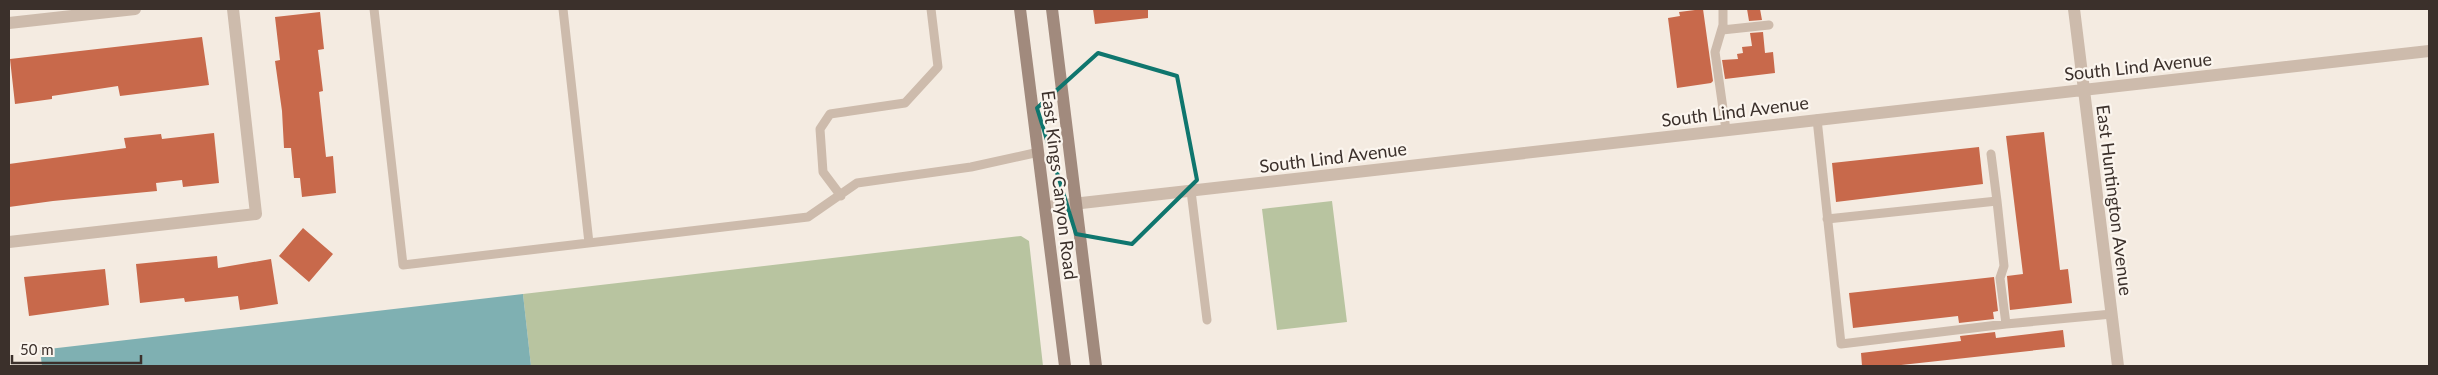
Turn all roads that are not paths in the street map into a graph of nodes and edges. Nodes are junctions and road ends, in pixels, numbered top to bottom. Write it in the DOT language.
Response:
graph roads {
  1 [pos="135,9"];
  2 [pos="233,9"];
  3 [pos="374,9"];
  4 [pos="563,9"];
  5 [pos="931,9"];
  6 [pos="1020,9"];
  7 [pos="1052,9"];
  8 [pos="1723,9"];
  9 [pos="2074,9"];
  10 [pos="9,23"];
  11 [pos="1770,25"];
  12 [pos="1722,30"];
  13 [pos="2429,51"];
  14 [pos="2083,89"];
  15 [pos="1817,119"];
  16 [pos="1726,130"];
  17 [pos="1039,152"];
  18 [pos="1991,154"];
  19 [pos="1191,191"];
  20 [pos="841,196"];
  21 [pos="1997,200"];
  22 [pos="1077,203"];
  23 [pos="1046,207"];
  24 [pos="1827,220"];
  25 [pos="9,242"];
  26 [pos="589,243"];
  27 [pos="2112,314"];
  28 [pos="1207,320"];
  29 [pos="2006,324"];
  30 [pos="1065,366"];
  31 [pos="1096,366"];
  32 [pos="2118,366"];
  1 -- 10 [label="street"];
  2 -- 25 [label="street"];
  3 -- 26 [label="lane"];
  4 -- 26 [label="lane"];
  5 -- 20 [label="lane"];
  6 -- 17 [label="main road, East Kings Canyon Road"];
  7 -- 22 [label="main road, East Kings Canyon Road"];
  8 -- 12 [label="lane"];
  9 -- 14 [label="street, East Huntington Avenue"];
  11 -- 12 [label="lane"];
  12 -- 16 [label="lane"];
  13 -- 14 [label="street, South Lind Avenue"];
  14 -- 15 [label="street, South Lind Avenue"];
  14 -- 27 [label="street, East Huntington Avenue"];
  15 -- 16 [label="street, South Lind Avenue"];
  15 -- 24 [label="lane"];
  16 -- 19 [label="street, South Lind Avenue"];
  17 -- 20 [label="lane"];
  17 -- 23 [label="main road, East Kings Canyon Road"];
  18 -- 21 [label="lane"];
  19 -- 22 [label="street, South Lind Avenue"];
  19 -- 28 [label="lane"];
  20 -- 26 [label="lane"];
  21 -- 24 [label="lane"];
  21 -- 29 [label="lane"];
  22 -- 23 [label="street, South Lind Avenue"];
  22 -- 31 [label="main road, East Kings Canyon Road"];
  23 -- 30 [label="main road, East Kings Canyon Road"];
  24 -- 29 [label="lane"];
  27 -- 29 [label="lane"];
  27 -- 32 [label="street, East Huntington Avenue"];
}
